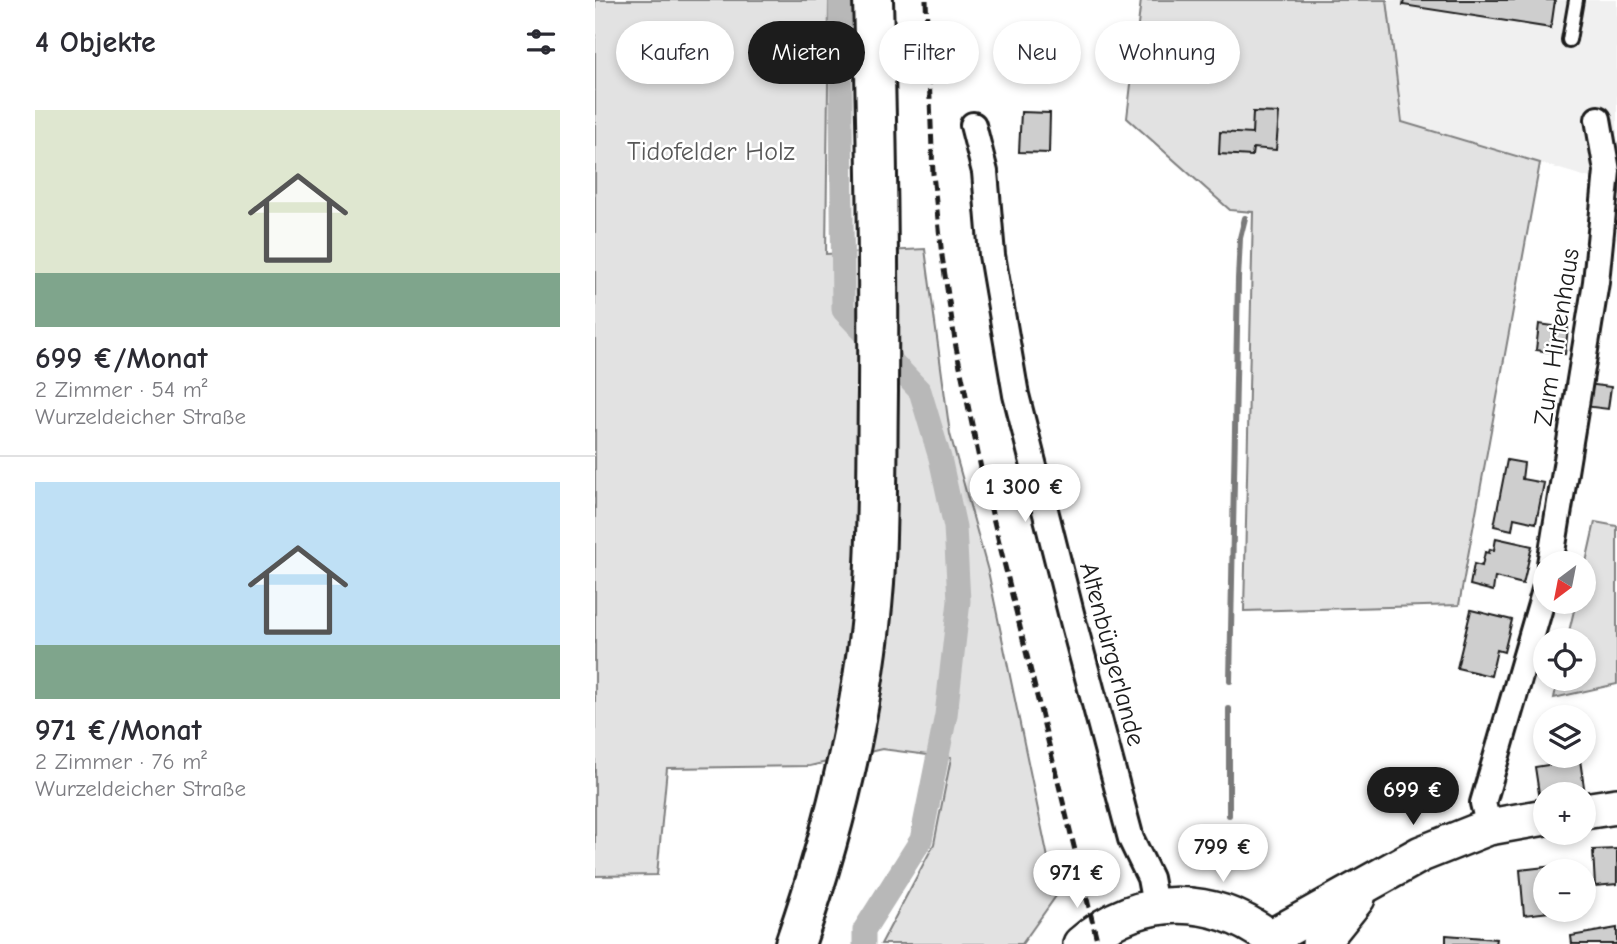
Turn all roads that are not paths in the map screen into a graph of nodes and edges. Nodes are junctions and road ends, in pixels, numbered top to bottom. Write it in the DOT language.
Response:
graph roads {
  1 [pos="873,0"];
  2 [pos="1576,0"];
  3 [pos="1569,40"];
  4 [pos="1598,119"];
  5 [pos="973,125"];
  6 [pos="1552,551"];
  7 [pos="1538,614"];
  8 [pos="1617,806"];
  9 [pos="1596,809"];
  10 [pos="1533,819"];
  11 [pos="1489,827"];
  12 [pos="1366,887"];
  13 [pos="1156,905"];
  14 [pos="1274,941"];
  15 [pos="795,944"];
  16 [pos="1080,944"];
  17 [pos="1320,944"];
  1 -- 15 [label="main road"];
  2 -- 3 [label="lane"];
  4 -- 6 [label="street, Zum Hirtenhaus"];
  5 -- 13 [label="street, Altenbürgerlande"];
  7 -- 11 [label="street"];
  8 -- 9 [label="main road"];
  10 -- 11 [label="main road"];
  11 -- 12 [label="main road"];
  12 -- 14 [label="main road"];
  12 -- 17 [label="main road"];
  13 -- 14 [label="main road"];
  13 -- 16 [label="main road"];
}
